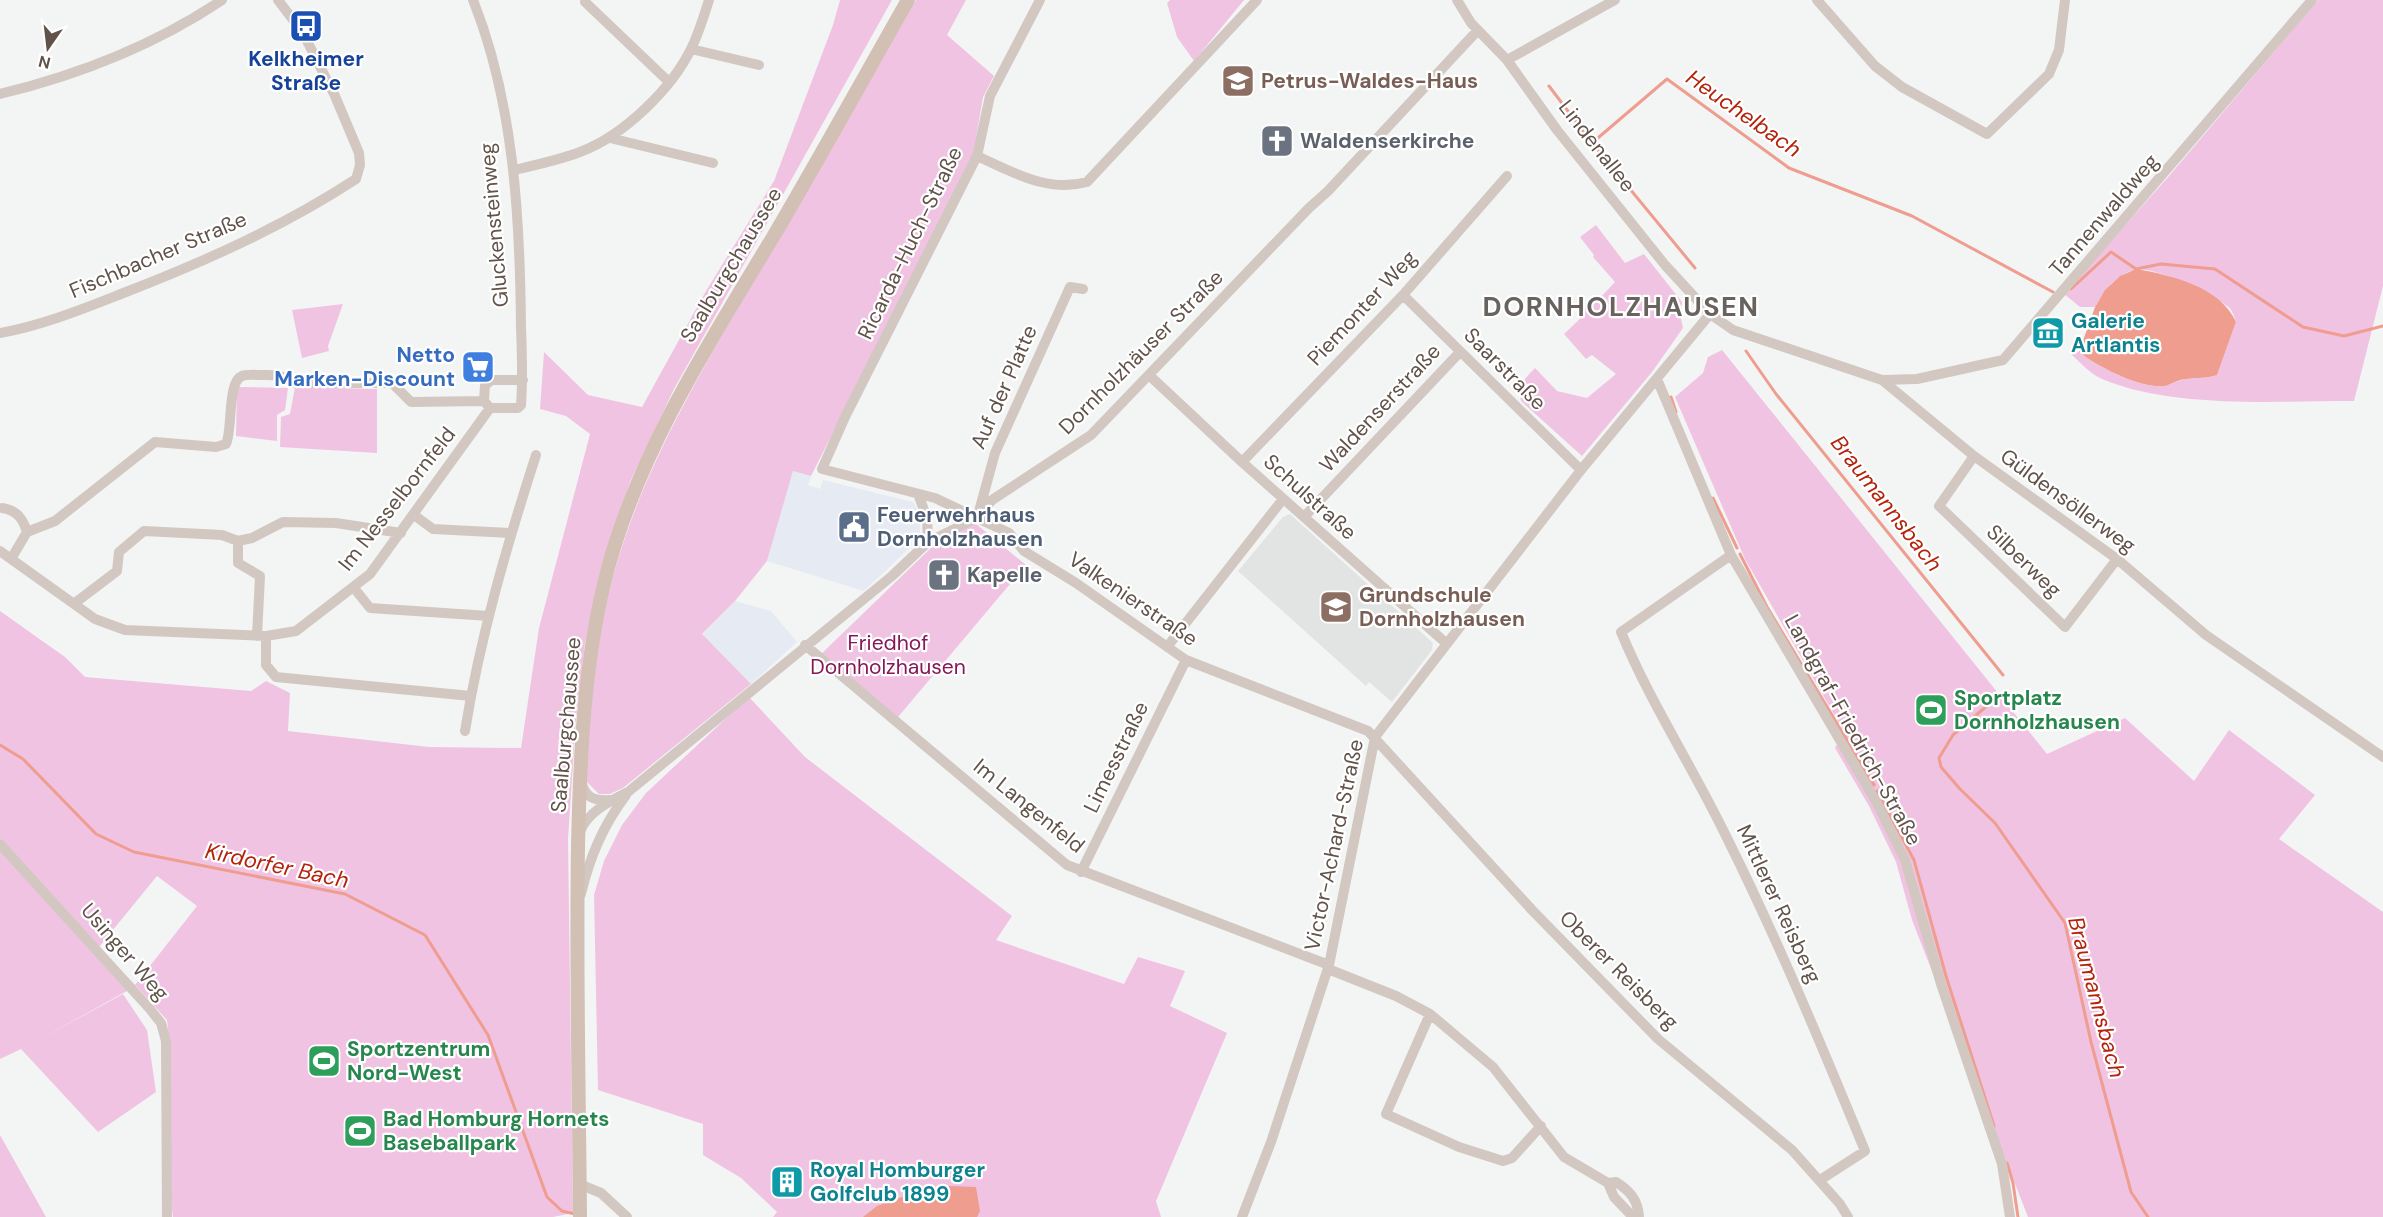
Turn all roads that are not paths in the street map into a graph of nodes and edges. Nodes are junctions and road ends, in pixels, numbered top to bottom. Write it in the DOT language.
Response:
graph roads {
  1 [pos="222,0"];
  2 [pos="278,0"];
  3 [pos="473,0"];
  4 [pos="709,0"];
  5 [pos="908,0"];
  6 [pos="1040,0"];
  7 [pos="1257,0"];
  8 [pos="1457,0"];
  9 [pos="1615,0"];
  10 [pos="1817,0"];
  11 [pos="2065,0"];
  12 [pos="2312,0"];
  13 [pos="585,2"];
  14 [pos="1478,30"];
  15 [pos="691,49"];
  16 [pos="1506,60"];
  17 [pos="759,65"];
  18 [pos="669,82"];
  19 [pos="0,94"];
  20 [pos="610,138"];
  21 [pos="977,156"];
  22 [pos="713,163"];
  23 [pos="514,170"];
  24 [pos="1507,176"];
  25 [pos="1083,289"];
  26 [pos="1403,295"];
  27 [pos="1710,314"];
  28 [pos="0,333"];
  29 [pos="1460,352"];
  30 [pos="1150,376"];
  31 [pos="1657,379"];
  32 [pos="523,380"];
  33 [pos="1882,380"];
  34 [pos="487,405"];
  35 [pos="536,455"];
  36 [pos="1974,456"];
  37 [pos="1242,462"];
  38 [pos="822,469"];
  39 [pos="1581,470"];
  40 [pos="918,494"];
  41 [pos="1283,499"];
  42 [pos="1,507"];
  43 [pos="414,515"];
  44 [pos="1304,517"];
  45 [pos="977,518"];
  46 [pos="27,532"];
  47 [pos="401,533"];
  48 [pos="511,533"];
  49 [pos="238,541"];
  50 [pos="928,542"];
  51 [pos="0,551"];
  52 [pos="1731,555"];
  53 [pos="2117,558"];
  54 [pos="11,559"];
  55 [pos="354,588"];
  56 [pos="75,603"];
  57 [pos="489,616"];
  58 [pos="262,636"];
  59 [pos="1447,644"];
  60 [pos="805,645"];
  61 [pos="1167,646"];
  62 [pos="1186,660"];
  63 [pos="471,696"];
  64 [pos="465,731"];
  65 [pos="1375,737"];
  66 [pos="2383,757"];
  67 [pos="579,774"];
  68 [pos="627,792"];
  69 [pos="611,800"];
  70 [pos="578,839"];
  71 [pos="0,844"];
  72 [pos="1081,872"];
  73 [pos="577,913"];
  74 [pos="1329,967"];
  75 [pos="1430,1014"];
  76 [pos="1540,1126"];
  77 [pos="1820,1180"];
  78 [pos="1608,1183"];
  79 [pos="579,1184"];
  80 [pos="580,1212"];
  81 [pos="1244,1212"];
  82 [pos="167,1217"];
  83 [pos="627,1217"];
  84 [pos="1633,1217"];
  85 [pos="1639,1217"];
  86 [pos="1848,1217"];
  87 [pos="2010,1217"];
  1 -- 19 [label="street"];
  2 -- 28 [label="street, Fischbacher Straße"];
  3 -- 23 [label="street, Gluckensteinweg"];
  4 -- 15 [label="street"];
  5 -- 67 [label="main road, Saalburgchaussee"];
  6 -- 21 [label="street, Ricarda-Huch-Straße"];
  7 -- 21 [label="street"];
  8 -- 14 [label="street, Lindenallee"];
  9 -- 16 [label="street"];
  10 -- 11 [label="street"];
  12 -- 33 [label="street, Tannenwaldweg"];
  13 -- 18 [label="street"];
  14 -- 16 [label="street, Lindenallee"];
  14 -- 30 [label="street, Dornholzhäuser Straße"];
  15 -- 17 [label="street"];
  15 -- 18 [label="street"];
  16 -- 27 [label="street, Lindenallee"];
  18 -- 20 [label="street"];
  20 -- 22 [label="street"];
  20 -- 23 [label="street"];
  21 -- 38 [label="street, Ricarda-Huch-Straße"];
  23 -- 32 [label="street, Gluckensteinweg"];
  24 -- 26 [label="street, Piemonter Weg"];
  25 -- 45 [label="street, Auf der Platte"];
  26 -- 29 [label="street, Saarstraße"];
  26 -- 37 [label="street, Piemonter Weg"];
  27 -- 31 [label="street, Victor-Achard-Straße"];
  27 -- 33 [label="street, Güldensöllerweg"];
  29 -- 39 [label="street, Saarstraße"];
  29 -- 44 [label="street, Waldenserstraße"];
  30 -- 37 [label="street, Schulstraße"];
  30 -- 45 [label="street, Dornholzhäuser Straße"];
  31 -- 39 [label="street, Victor-Achard-Straße"];
  31 -- 52 [label="street, Landgraf-Friedrich-Straße"];
  32 -- 34 [label="street, Im Nesselbornfeld"];
  32 -- 34 [label="street, Gluckensteinweg"];
  33 -- 36 [label="street, Güldensöllerweg"];
  34 -- 43 [label="street, Im Nesselbornfeld"];
  34 -- 46 [label="street"];
  35 -- 48 [label="street"];
  36 -- 53 [label="street, Güldensöllerweg"];
  36 -- 53 [label="street, Silberweg"];
  37 -- 41 [label="street, Schulstraße"];
  38 -- 40 [label="street, Valkenierstraße"];
  39 -- 59 [label="street, Victor-Achard-Straße"];
  40 -- 45 [label="street, Valkenierstraße"];
  40 -- 50 [label="street"];
  41 -- 44 [label="street, Schulstraße"];
  41 -- 61 [label="street"];
  42 -- 46 [label="street"];
  43 -- 47 [label="street, Im Nesselbornfeld"];
  43 -- 48 [label="street"];
  44 -- 59 [label="street, Schulstraße"];
  45 -- 50 [label="street, Dornholzhäuser Straße"];
  45 -- 61 [label="street, Valkenierstraße"];
  46 -- 54 [label="street"];
  47 -- 49 [label="street"];
  47 -- 55 [label="street, Im Nesselbornfeld"];
  48 -- 57 [label="street"];
  49 -- 56 [label="street"];
  49 -- 58 [label="street"];
  50 -- 60 [label="street, Dornholzhäuser Straße"];
  51 -- 54 [label="street, Im Nesselbornfeld"];
  52 -- 77 [label="street, Mittlerer Reisberg"];
  52 -- 87 [label="street, Landgraf-Friedrich-Straße"];
  53 -- 66 [label="street, Güldensöllerweg"];
  54 -- 56 [label="street, Im Nesselbornfeld"];
  55 -- 57 [label="street"];
  55 -- 58 [label="street, Im Nesselbornfeld"];
  56 -- 58 [label="street, Im Nesselbornfeld"];
  57 -- 63 [label="street"];
  58 -- 63 [label="street"];
  59 -- 65 [label="street, Victor-Achard-Straße"];
  60 -- 68 [label="street, Dornholzhäuser Straße"];
  60 -- 72 [label="street, Im Langenfeld"];
  61 -- 62 [label="street, Valkenierstraße"];
  62 -- 65 [label="street, Valkenierstraße"];
  62 -- 72 [label="street, Limesstraße"];
  63 -- 64 [label="street"];
  65 -- 74 [label="street, Victor-Achard-Straße"];
  65 -- 77 [label="street, Oberer Reisberg"];
  67 -- 69 [label="street"];
  67 -- 70 [label="main road, Saalburgchaussee"];
  68 -- 69 [label="street, Dornholzhäuser Straße"];
  68 -- 73 [label="street, Dornholzhäuser Straße"];
  69 -- 70 [label="street, Dornholzhäuser Straße"];
  70 -- 73 [label="main road, Saalburgchaussee"];
  71 -- 82 [label="street, Usinger Weg"];
  72 -- 74 [label="street, Im Langenfeld"];
  73 -- 79 [label="main road, Saalburgchaussee"];
  74 -- 75 [label="street, Im Langenfeld"];
  74 -- 81 [label="street, Victor-Achard-Straße"];
  75 -- 76 [label="street, Im Langenfeld"];
  75 -- 76 [label="street"];
  76 -- 78 [label="street, Im Langenfeld"];
  77 -- 86 [label="street, Oberer Reisberg"];
  78 -- 84 [label="street"];
  78 -- 85 [label="street, Im Langenfeld"];
  79 -- 80 [label="main road, Saalburgchaussee"];
  79 -- 83 [label="street"];
}
